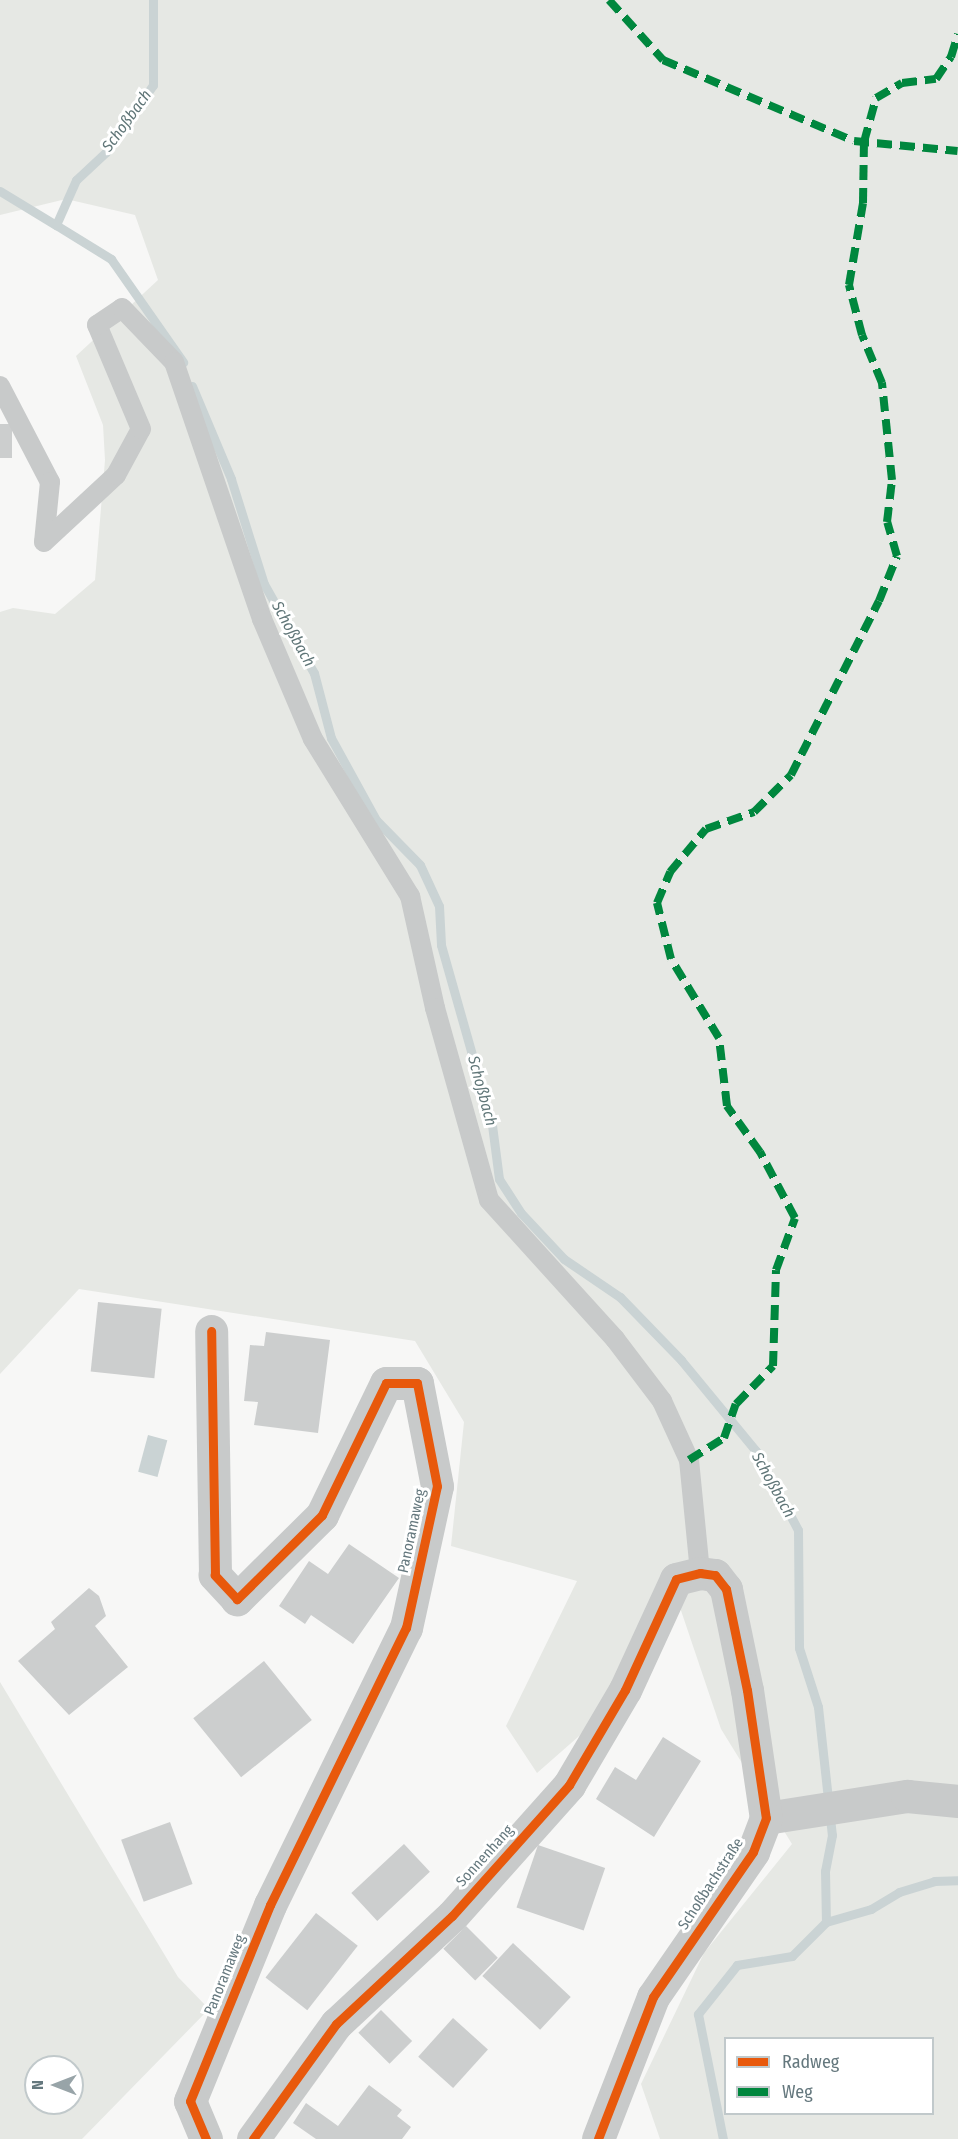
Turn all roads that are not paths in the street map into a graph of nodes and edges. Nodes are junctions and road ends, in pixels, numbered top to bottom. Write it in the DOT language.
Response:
graph roads {
  1 [pos="0,386"];
  2 [pos="211,1330"];
  3 [pos="700,1573"];
  4 [pos="958,1801"];
  5 [pos="766,1818"];
  6 [pos="206,2139"];
  7 [pos="253,2139"];
  8 [pos="598,2139"];
  1 -- 3 [label="lane"];
  2 -- 6 [label="street, Panoramaweg"];
  3 -- 5 [label="street, Schoßbachstraße"];
  3 -- 7 [label="street, Sonnenhang"];
  4 -- 5 [label="street"];
  5 -- 8 [label="street, Schoßbachstraße"];
}
